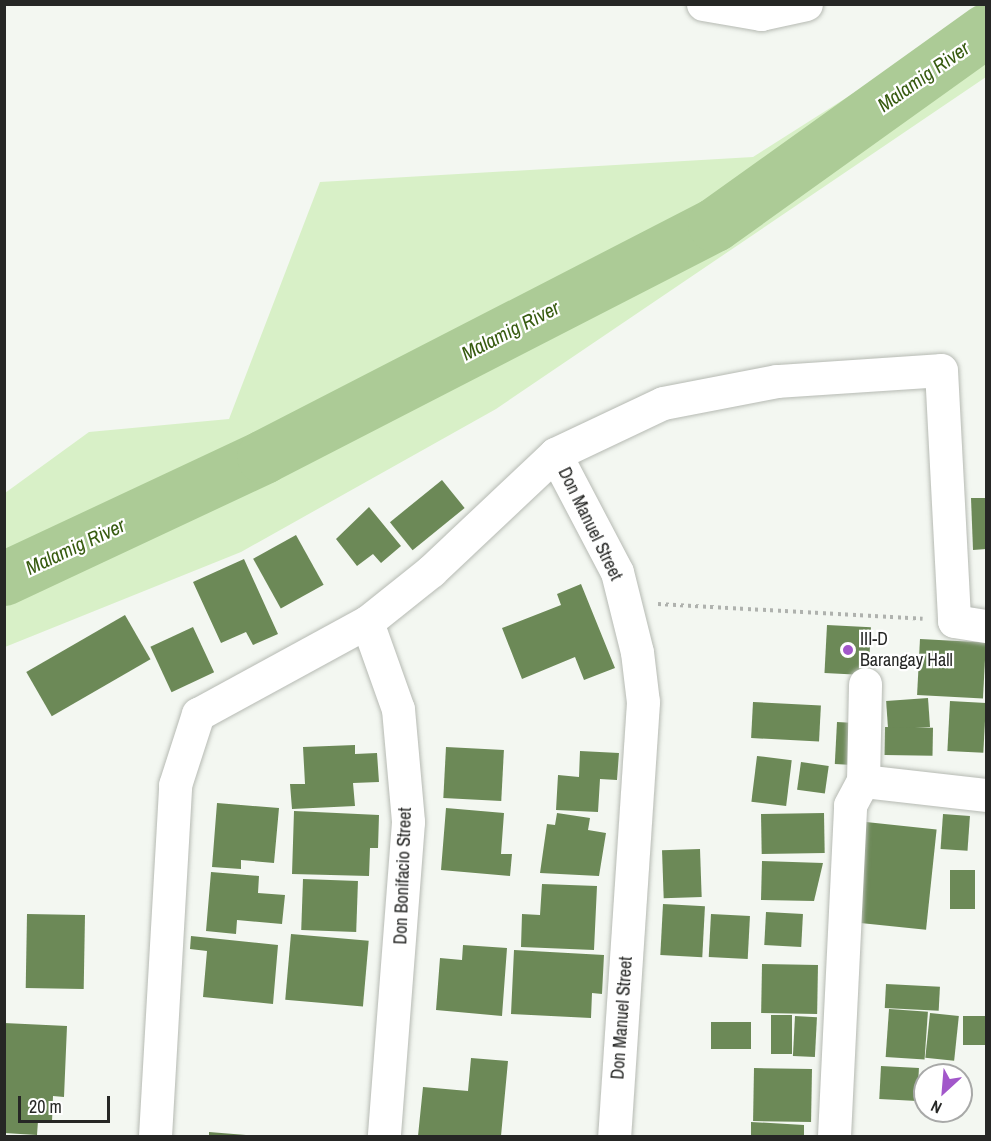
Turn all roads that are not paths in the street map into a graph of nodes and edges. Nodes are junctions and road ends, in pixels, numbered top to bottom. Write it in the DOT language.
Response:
graph roads {
  1 [pos="704,4"];
  2 [pos="806,4"];
  3 [pos="555,454"];
  4 [pos="367,621"];
  5 [pos="987,626"];
  6 [pos="865,684"];
  7 [pos="863,782"];
  8 [pos="987,795"];
  9 [pos="155,1137"];
  10 [pos="384,1137"];
  11 [pos="614,1137"];
  12 [pos="834,1137"];
  1 -- 2 [label="street"];
  3 -- 4 [label="street"];
  3 -- 5 [label="street, Don Manuel Street"];
  3 -- 11 [label="street, Don Manuel Street"];
  4 -- 9 [label="street"];
  4 -- 10 [label="street, Don Bonifacio Street"];
  6 -- 7 [label="street"];
  7 -- 8 [label="street"];
  7 -- 12 [label="street"];
}
